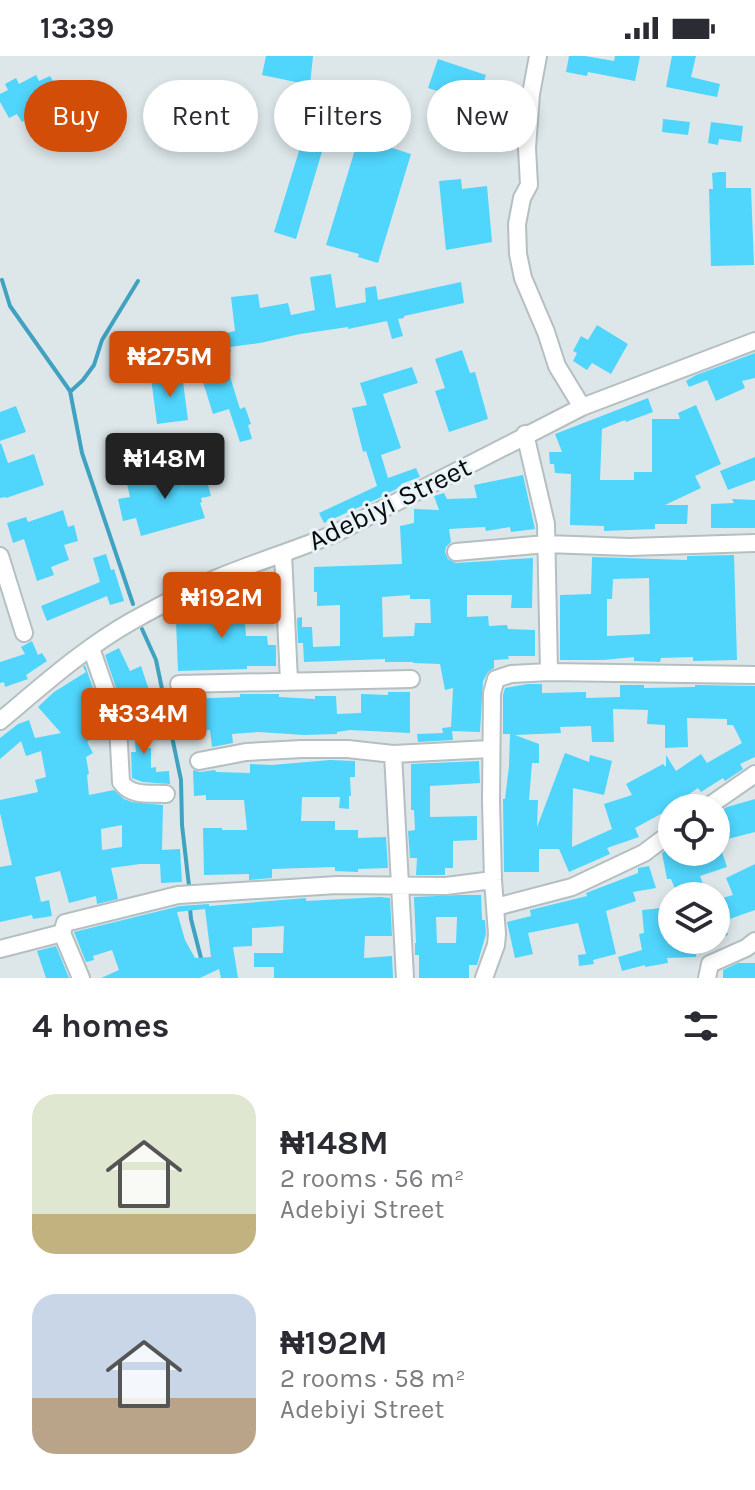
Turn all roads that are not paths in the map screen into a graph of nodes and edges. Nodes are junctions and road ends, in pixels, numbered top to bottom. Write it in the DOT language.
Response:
graph roads {
  1 [pos="538,56"];
  2 [pos="755,341"];
  3 [pos="582,407"];
  4 [pos="525,434"];
  5 [pos="755,543"];
  6 [pos="546,544"];
  7 [pos="456,552"];
  8 [pos="283,554"];
  9 [pos="0,556"];
  10 [pos="24,633"];
  11 [pos="91,648"];
  12 [pos="549,672"];
  13 [pos="755,675"];
  14 [pos="411,679"];
  15 [pos="289,681"];
  16 [pos="179,684"];
  17 [pos="0,721"];
  18 [pos="490,749"];
  19 [pos="393,754"];
  20 [pos="199,761"];
  21 [pos="755,774"];
  22 [pos="166,794"];
  23 [pos="726,794"];
  24 [pos="658,842"];
  25 [pos="493,880"];
  26 [pos="400,886"];
  27 [pos="496,907"];
  28 [pos="62,933"];
  29 [pos="755,941"];
  30 [pos="0,949"];
  31 [pos="81,978"];
  32 [pos="405,978"];
  33 [pos="484,978"];
  34 [pos="707,978"];
  1 -- 3 [label="street"];
  2 -- 3 [label="street, Adebiyi Street"];
  3 -- 4 [label="street, Adebiyi Street"];
  4 -- 6 [label="street"];
  4 -- 8 [label="street, Adebiyi Street"];
  5 -- 6 [label="street"];
  6 -- 7 [label="street"];
  6 -- 12 [label="street"];
  8 -- 11 [label="street, Adebiyi Street"];
  8 -- 15 [label="street"];
  9 -- 10 [label="street"];
  11 -- 17 [label="street, Adebiyi Street"];
  11 -- 22 [label="street"];
  12 -- 13 [label="street"];
  12 -- 18 [label="street"];
  14 -- 15 [label="street"];
  15 -- 16 [label="street"];
  18 -- 19 [label="street"];
  18 -- 25 [label="street"];
  19 -- 20 [label="street"];
  19 -- 26 [label="street"];
  21 -- 23 [label="street"];
  24 -- 27 [label="street"];
  25 -- 26 [label="street"];
  25 -- 27 [label="street"];
  26 -- 28 [label="street"];
  26 -- 32 [label="street"];
  27 -- 33 [label="street"];
  28 -- 30 [label="street"];
  28 -- 31 [label="street"];
  29 -- 34 [label="street"];
}
